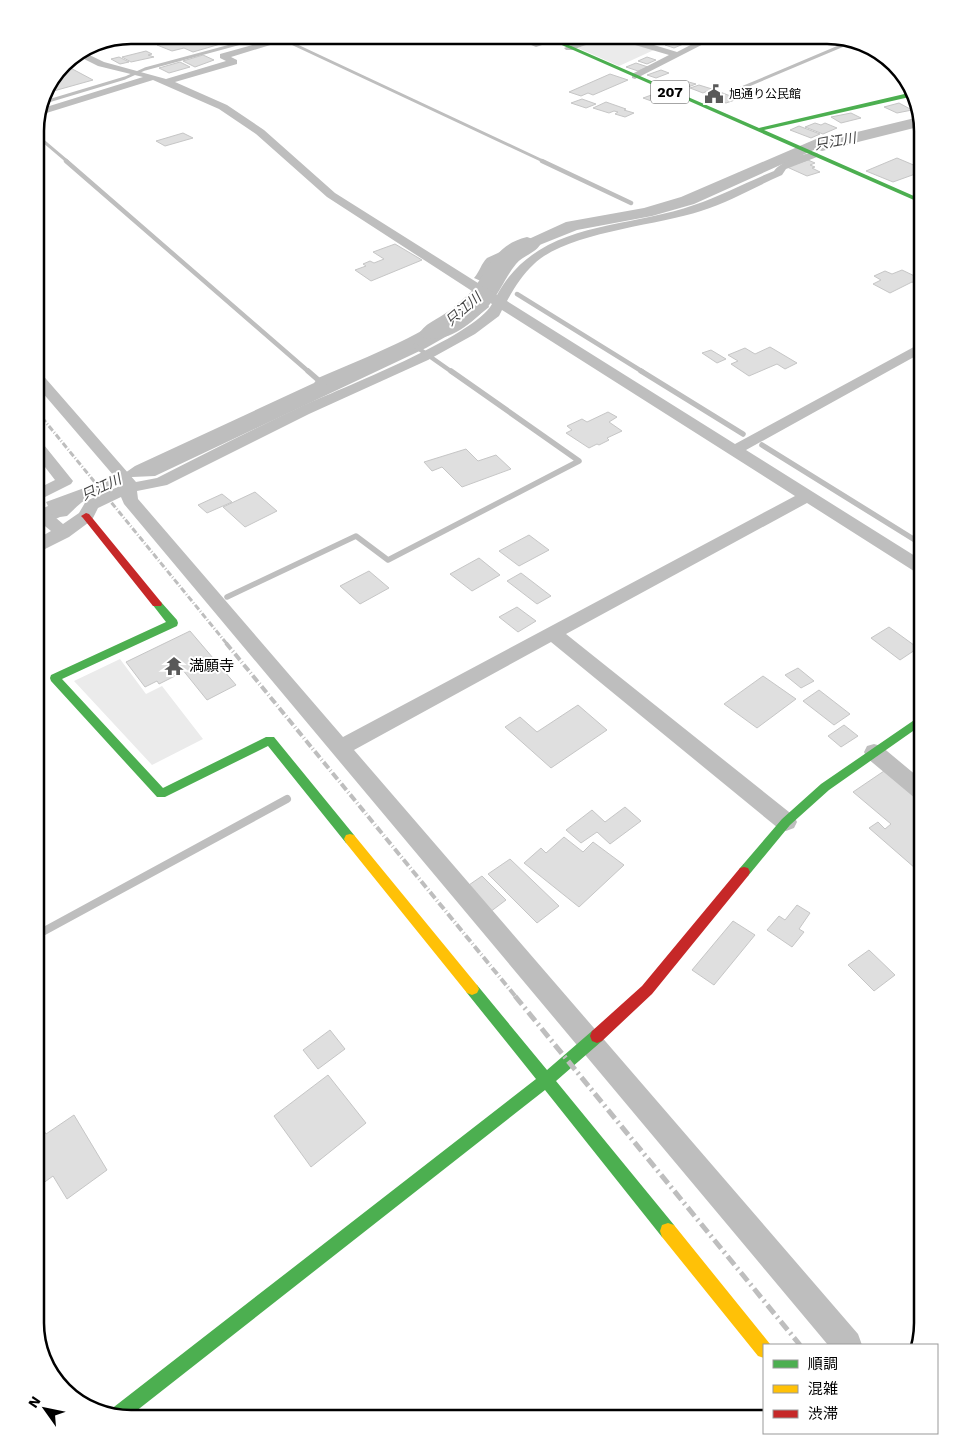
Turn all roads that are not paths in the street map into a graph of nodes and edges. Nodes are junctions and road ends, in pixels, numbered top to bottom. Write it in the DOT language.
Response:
graph roads {
  1 [pos="265,44"];
  2 [pos="560,44"];
  3 [pos="580,44"];
  4 [pos="642,44"];
  5 [pos="697,44"];
  6 [pos="569,48"];
  7 [pos="676,54"];
  8 [pos="85,56"];
  9 [pos="635,76"];
  10 [pos="154,78"];
  11 [pos="166,82"];
  12 [pos="907,95"];
  13 [pos="47,110"];
  14 [pos="758,130"];
  15 [pos="813,155"];
  16 [pos="914,198"];
  17 [pos="496,299"];
  18 [pos="914,351"];
  19 [pos="44,385"];
  20 [pos="735,450"];
  21 [pos="44,455"];
  22 [pos="126,481"];
  23 [pos="44,492"];
  24 [pos="808,496"];
  25 [pos="44,516"];
  26 [pos="86,516"];
  27 [pos="58,528"];
  28 [pos="44,540"];
  29 [pos="914,563"];
  30 [pos="553,634"];
  31 [pos="914,724"];
  32 [pos="340,748"];
  33 [pos="874,752"];
  34 [pos="914,786"];
  35 [pos="786,822"];
  36 [pos="590,1042"];
  37 [pos="546,1081"];
  38 [pos="846,1344"];
  39 [pos="763,1349"];
  40 [pos="124,1410"];
  1 -- 11 [label="street"];
  2 -- 6 [label="main road, 207"];
  3 -- 6 [label="street"];
  4 -- 7 [label="street"];
  5 -- 7 [label="street"];
  6 -- 9 [label="main road, 207"];
  7 -- 9 [label="street"];
  8 -- 10 [label="street"];
  9 -- 14 [label="main road, 207"];
  10 -- 11 [label="street"];
  10 -- 13 [label="street"];
  11 -- 17 [label="street"];
  12 -- 14 [label="main road"];
  14 -- 15 [label="main road, 207"];
  15 -- 16 [label="main road, 207"];
  15 -- 17 [label="street"];
  17 -- 20 [label="street"];
  17 -- 22 [label="street"];
  18 -- 20 [label="street"];
  19 -- 22 [label="street"];
  20 -- 24 [label="street"];
  21 -- 23 [label="street"];
  22 -- 26 [label="street"];
  22 -- 32 [label="street"];
  24 -- 29 [label="street"];
  24 -- 30 [label="street"];
  25 -- 27 [label="street"];
  26 -- 27 [label="street"];
  26 -- 37 [label="main road"];
  27 -- 28 [label="street"];
  30 -- 32 [label="street"];
  30 -- 35 [label="street"];
  31 -- 33 [label="main road"];
  32 -- 36 [label="street"];
  33 -- 34 [label="street"];
  33 -- 35 [label="main road"];
  35 -- 36 [label="main road"];
  36 -- 37 [label="main road"];
  36 -- 38 [label="street"];
  37 -- 39 [label="main road"];
  37 -- 40 [label="main road"];
}
